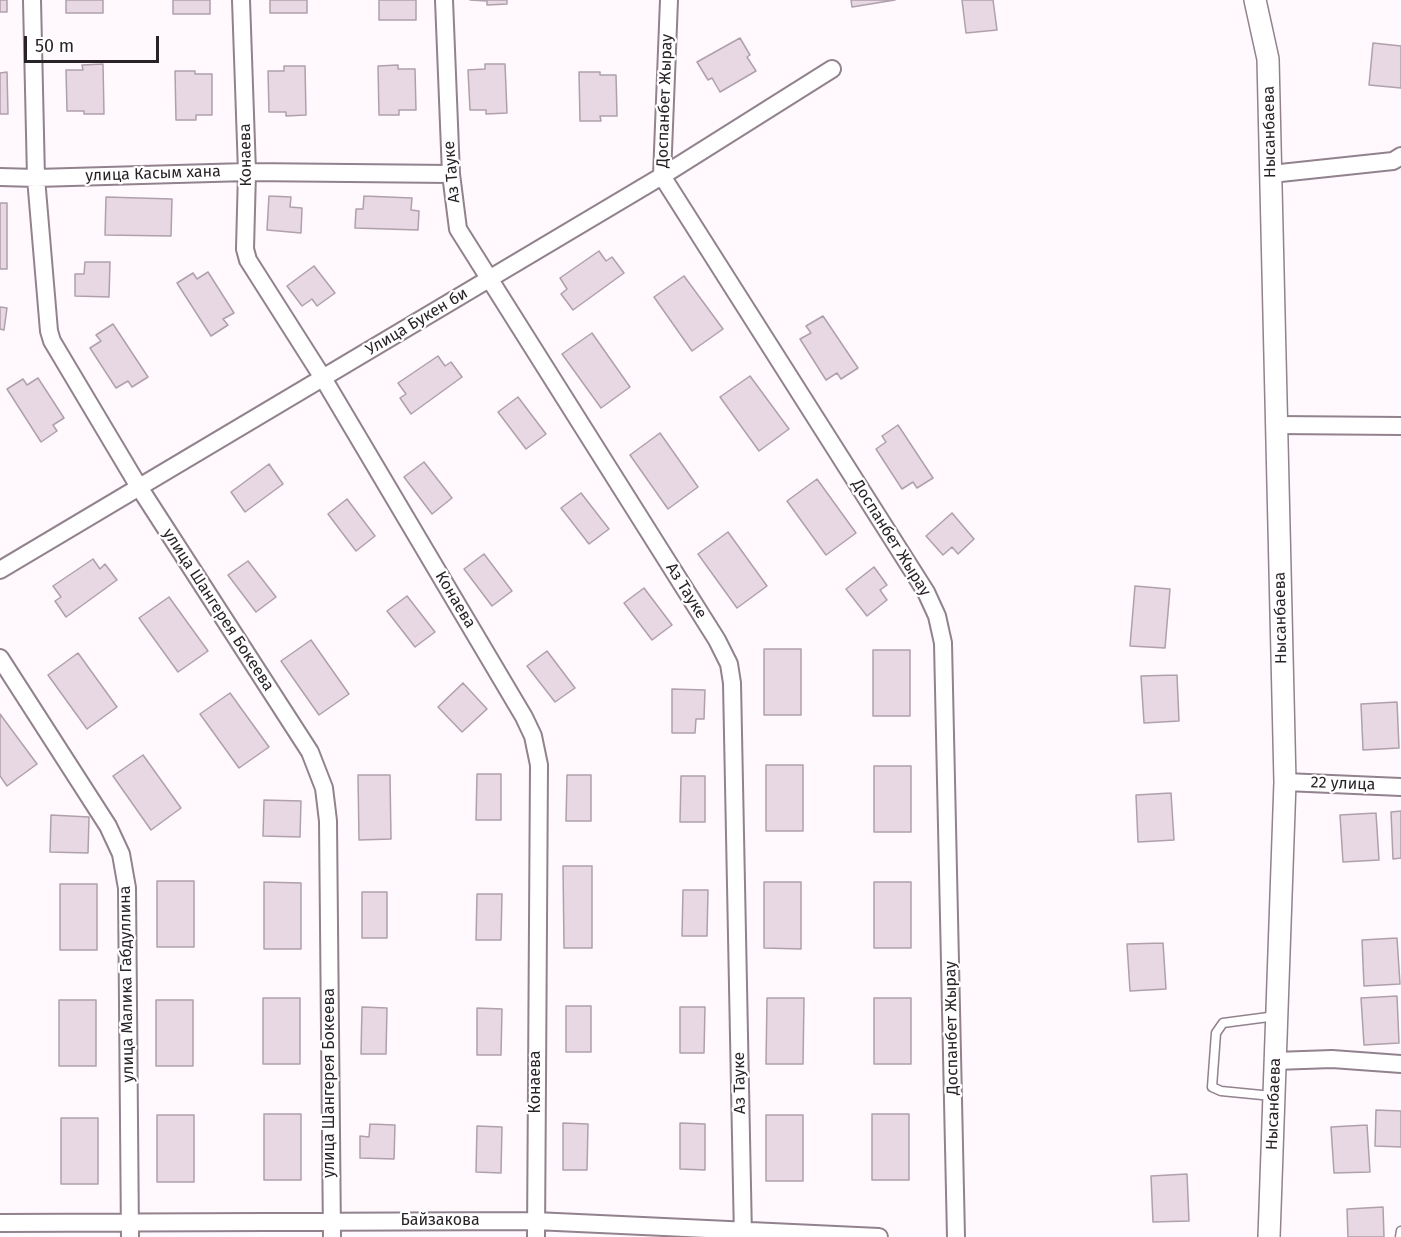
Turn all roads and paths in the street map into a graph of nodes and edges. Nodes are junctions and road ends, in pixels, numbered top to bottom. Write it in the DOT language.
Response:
graph roads {
  1 [pos="32,0"];
  2 [pos="242,0"];
  3 [pos="444,0"];
  4 [pos="669,0"];
  5 [pos="1255,0"];
  6 [pos="832,69"];
  7 [pos="1401,156"];
  8 [pos="247,172"];
  9 [pos="451,174"];
  10 [pos="1271,174"];
  11 [pos="662,176"];
  12 [pos="0,177"];
  13 [pos="36,178"];
  14 [pos="488,280"];
  15 [pos="323,378"];
  16 [pos="1277,425"];
  17 [pos="1401,426"];
  18 [pos="139,487"];
  19 [pos="0,570"];
  20 [pos="0,658"];
  21 [pos="1285,782"];
  22 [pos="1401,787"];
  23 [pos="1277,1016"];
  24 [pos="1275,1060"];
  25 [pos="1401,1064"];
  26 [pos="1274,1096"];
  27 [pos="0,1222"];
  28 [pos="130,1229"];
  29 [pos="332,1229"];
  30 [pos="536,1229"];
  31 [pos="1401,1231"];
  32 [pos="743,1234"];
  33 [pos="879,1237"];
  34 [pos="956,1237"];
  35 [pos="1269,1237"];
  36 [pos="1400,1237"];
  1 -- 13 [label="street, улица Шангерея Бокеева"];
  2 -- 8 [label="street, Конаева"];
  3 -- 9 [label="street, Аз Тауке"];
  4 -- 11 [label="street, Доспанбет Жырау"];
  5 -- 10 [label="street, Нысанбаева"];
  6 -- 11 [label="street, Улица Букен би"];
  7 -- 10 [label="street"];
  8 -- 9 [label="street, улица Касым хана"];
  8 -- 13 [label="street, улица Касым хана"];
  8 -- 15 [label="street, Конаева"];
  9 -- 14 [label="street, Аз Тауке"];
  10 -- 16 [label="street, Нысанбаева"];
  11 -- 14 [label="street, Улица Букен би"];
  11 -- 34 [label="street, Доспанбет Жырау"];
  12 -- 13 [label="street, улица Касым хана"];
  13 -- 18 [label="street, улица Шангерея Бокеева"];
  14 -- 15 [label="street, Улица Букен би"];
  14 -- 32 [label="street, Аз Тауке"];
  15 -- 18 [label="street, Улица Букен би"];
  15 -- 30 [label="street, Конаева"];
  16 -- 17 [label="street"];
  16 -- 21 [label="street, Нысанбаева"];
  18 -- 19 [label="street, Улица Букен би"];
  18 -- 29 [label="street, улица Шангерея Бокеева"];
  20 -- 28 [label="street, улица Малика Габдуллина"];
  21 -- 22 [label="street, 22 улица"];
  21 -- 23 [label="street, Нысанбаева"];
  23 -- 24 [label="street, Нысанбаева"];
  23 -- 26 [label="lane"];
  24 -- 25 [label="street"];
  24 -- 26 [label="street, Нысанбаева"];
  26 -- 35 [label="street, Нысанбаева"];
  27 -- 28 [label="street, Байзакова"];
  28 -- 29 [label="street, Байзакова"];
  29 -- 30 [label="street, Байзакова"];
  30 -- 32 [label="street, Байзакова"];
  31 -- 36 [label="lane"];
  32 -- 33 [label="street, Байзакова"];
}
